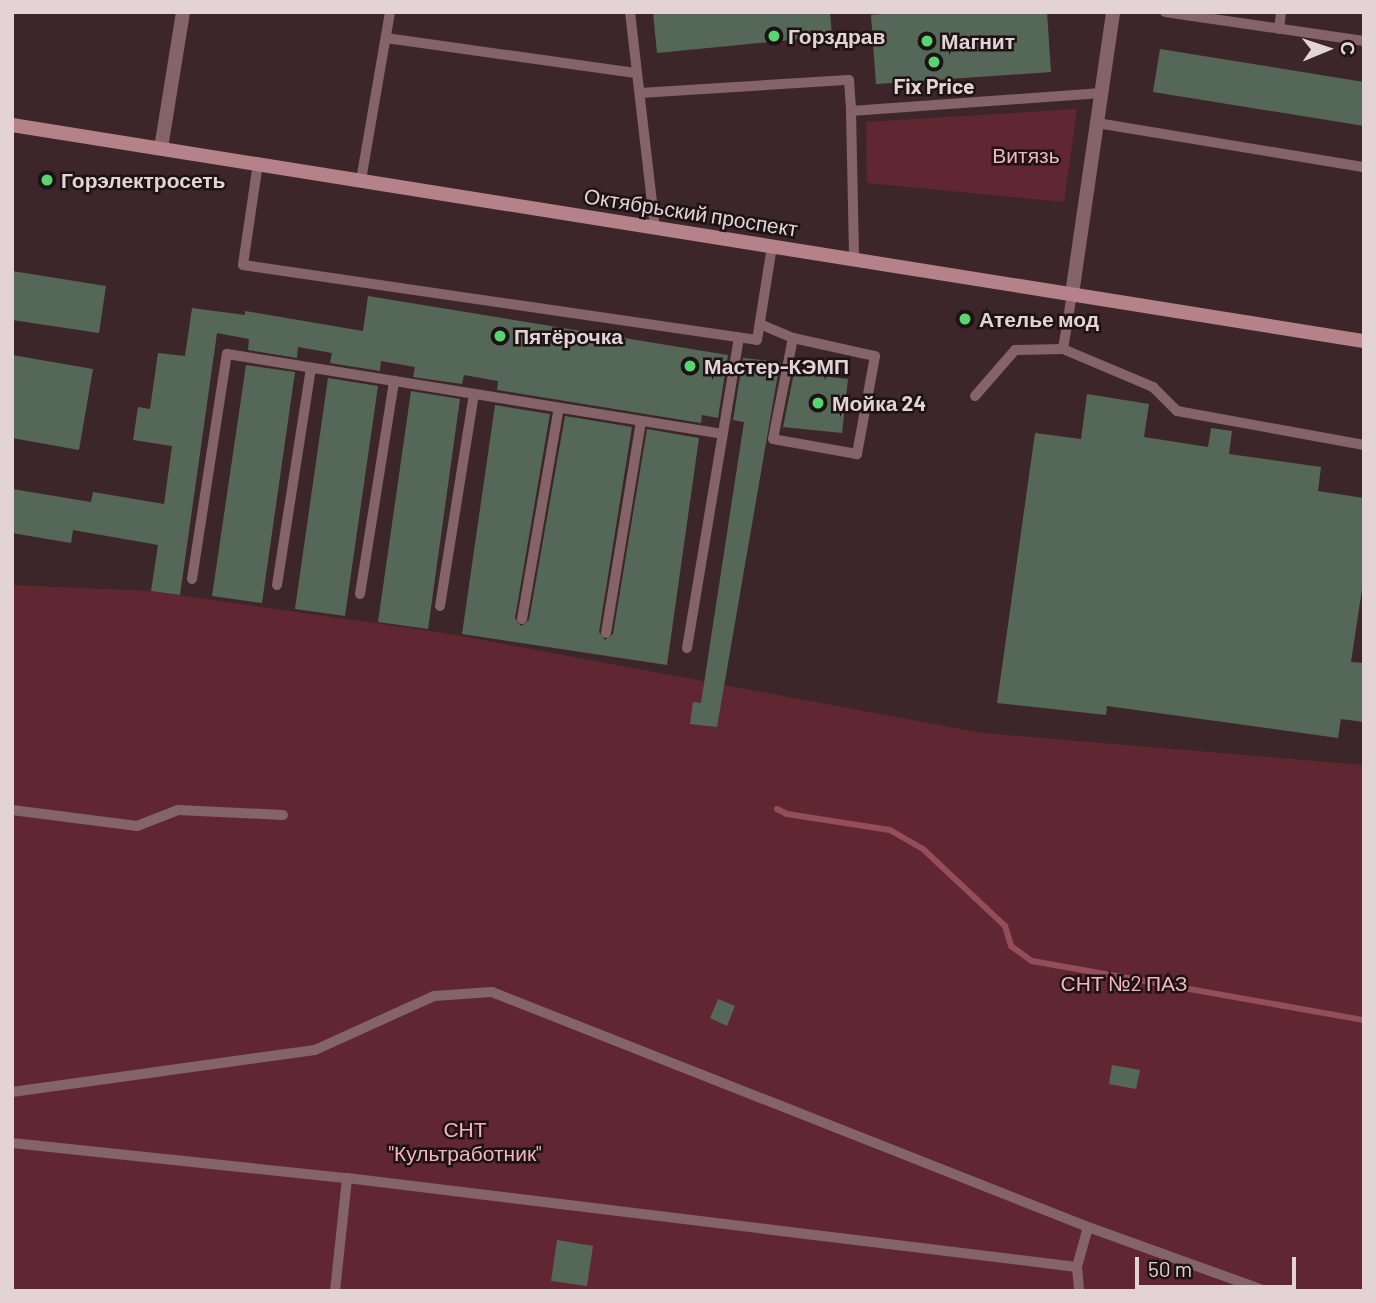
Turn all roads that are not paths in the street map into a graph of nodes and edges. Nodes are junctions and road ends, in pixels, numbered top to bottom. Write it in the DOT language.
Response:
graph roads {
  1 [pos="183,12"];
  2 [pos="390,12"];
  3 [pos="630,12"];
  4 [pos="1113,12"];
  5 [pos="1165,12"];
  6 [pos="1281,12"];
  7 [pos="1279,29"];
  8 [pos="386,38"];
  9 [pos="1364,41"];
  10 [pos="634,73"];
  11 [pos="640,93"];
  12 [pos="1101,93"];
  13 [pos="851,111"];
  14 [pos="1097,123"];
  15 [pos="12,125"];
  16 [pos="161,148"];
  17 [pos="258,163"];
  18 [pos="1364,167"];
  19 [pos="361,180"];
  20 [pos="655,227"];
  21 [pos="772,246"];
  22 [pos="854,259"];
  23 [pos="1072,294"];
  24 [pos="760,324"];
  25 [pos="740,337"];
  26 [pos="793,338"];
  27 [pos="1364,341"];
  28 [pos="1063,349"];
  29 [pos="311,368"];
  30 [pos="394,381"];
  31 [pos="474,394"];
  32 [pos="975,396"];
  33 [pos="559,408"];
  34 [pos="641,421"];
  35 [pos="723,434"];
  36 [pos="1364,445"];
  37 [pos="192,579"];
  38 [pos="277,584"];
  39 [pos="360,594"];
  40 [pos="440,606"];
  41 [pos="522,619"];
  42 [pos="606,633"];
  43 [pos="687,648"];
  44 [pos="12,810"];
  45 [pos="284,815"];
  46 [pos="12,1092"];
  47 [pos="12,1143"];
  48 [pos="347,1178"];
  49 [pos="1088,1227"];
  50 [pos="1077,1266"];
  51 [pos="335,1291"];
  52 [pos="1079,1291"];
  53 [pos="1266,1291"];
  1 -- 16 [label="street"];
  2 -- 8 [label="lane"];
  3 -- 10 [label="lane"];
  4 -- 12 [label="street"];
  5 -- 7 [label="lane"];
  6 -- 7 [label="lane"];
  7 -- 9 [label="lane"];
  8 -- 10 [label="lane"];
  8 -- 19 [label="lane"];
  10 -- 11 [label="lane"];
  11 -- 13 [label="lane"];
  11 -- 20 [label="lane"];
  12 -- 13 [label="lane"];
  12 -- 14 [label="street"];
  13 -- 22 [label="lane"];
  14 -- 18 [label="lane"];
  14 -- 23 [label="street"];
  15 -- 16 [label="main road, Октябрьский проспект"];
  16 -- 17 [label="main road, Октябрьский проспект"];
  17 -- 19 [label="main road, Октябрьский проспект"];
  17 -- 25 [label="lane"];
  19 -- 20 [label="main road, Октябрьский проспект"];
  20 -- 21 [label="main road, Октябрьский проспект"];
  21 -- 22 [label="main road, Октябрьский проспект"];
  21 -- 24 [label="lane"];
  22 -- 23 [label="main road, Октябрьский проспект"];
  23 -- 27 [label="main road, Октябрьский проспект"];
  23 -- 28 [label="lane"];
  24 -- 25 [label="lane"];
  24 -- 26 [label="lane"];
  25 -- 35 [label="lane"];
  26 -- 26 [label="lane"];
  28 -- 32 [label="lane"];
  28 -- 36 [label="lane"];
  29 -- 30 [label="lane"];
  29 -- 37 [label="lane"];
  29 -- 38 [label="lane"];
  30 -- 31 [label="lane"];
  30 -- 39 [label="lane"];
  31 -- 33 [label="lane"];
  31 -- 40 [label="lane"];
  33 -- 34 [label="lane"];
  33 -- 41 [label="lane"];
  34 -- 35 [label="lane"];
  34 -- 42 [label="lane"];
  35 -- 43 [label="lane"];
  44 -- 45 [label="lane"];
  46 -- 49 [label="lane"];
  47 -- 48 [label="lane"];
  48 -- 50 [label="lane"];
  48 -- 51 [label="lane"];
  49 -- 50 [label="lane"];
  49 -- 53 [label="lane"];
  50 -- 52 [label="lane"];
}
